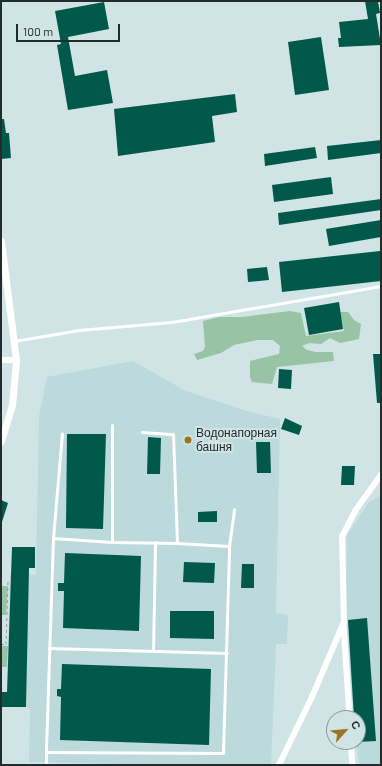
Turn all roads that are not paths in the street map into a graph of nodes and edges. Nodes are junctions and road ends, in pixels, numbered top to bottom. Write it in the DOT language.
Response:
graph roads {
  1 [pos="1,240"];
  2 [pos="381,286"];
  3 [pos="14,341"];
  4 [pos="1,360"];
  5 [pos="16,360"];
  6 [pos="112,425"];
  7 [pos="142,432"];
  8 [pos="62,433"];
  9 [pos="1,441"];
  10 [pos="381,475"];
  11 [pos="234,509"];
  12 [pos="53,538"];
  13 [pos="112,542"];
  14 [pos="155,542"];
  15 [pos="177,543"];
  16 [pos="230,546"];
  17 [pos="344,622"];
  18 [pos="49,648"];
  19 [pos="153,651"];
  20 [pos="227,653"];
  21 [pos="350,710"];
  22 [pos="352,750"];
  23 [pos="46,752"];
  24 [pos="46,765"];
  25 [pos="279,765"];
  26 [pos="353,765"];
  1 -- 3 [label="street"];
  2 -- 3 [label="lane"];
  3 -- 5 [label="street"];
  4 -- 5 [label="street"];
  5 -- 9 [label="street"];
  6 -- 13 [label="lane"];
  7 -- 15 [label="lane"];
  8 -- 12 [label="lane"];
  10 -- 17 [label="street"];
  11 -- 16 [label="lane"];
  12 -- 13 [label="lane"];
  12 -- 18 [label="lane"];
  13 -- 14 [label="lane"];
  14 -- 15 [label="lane"];
  14 -- 19 [label="lane"];
  15 -- 16 [label="lane"];
  16 -- 20 [label="lane"];
  17 -- 21 [label="street"];
  17 -- 25 [label="street"];
  18 -- 19 [label="lane"];
  18 -- 23 [label="lane"];
  19 -- 20 [label="lane"];
  20 -- 23 [label="lane"];
  22 -- 26 [label="street"];
  23 -- 24 [label="lane"];
}
